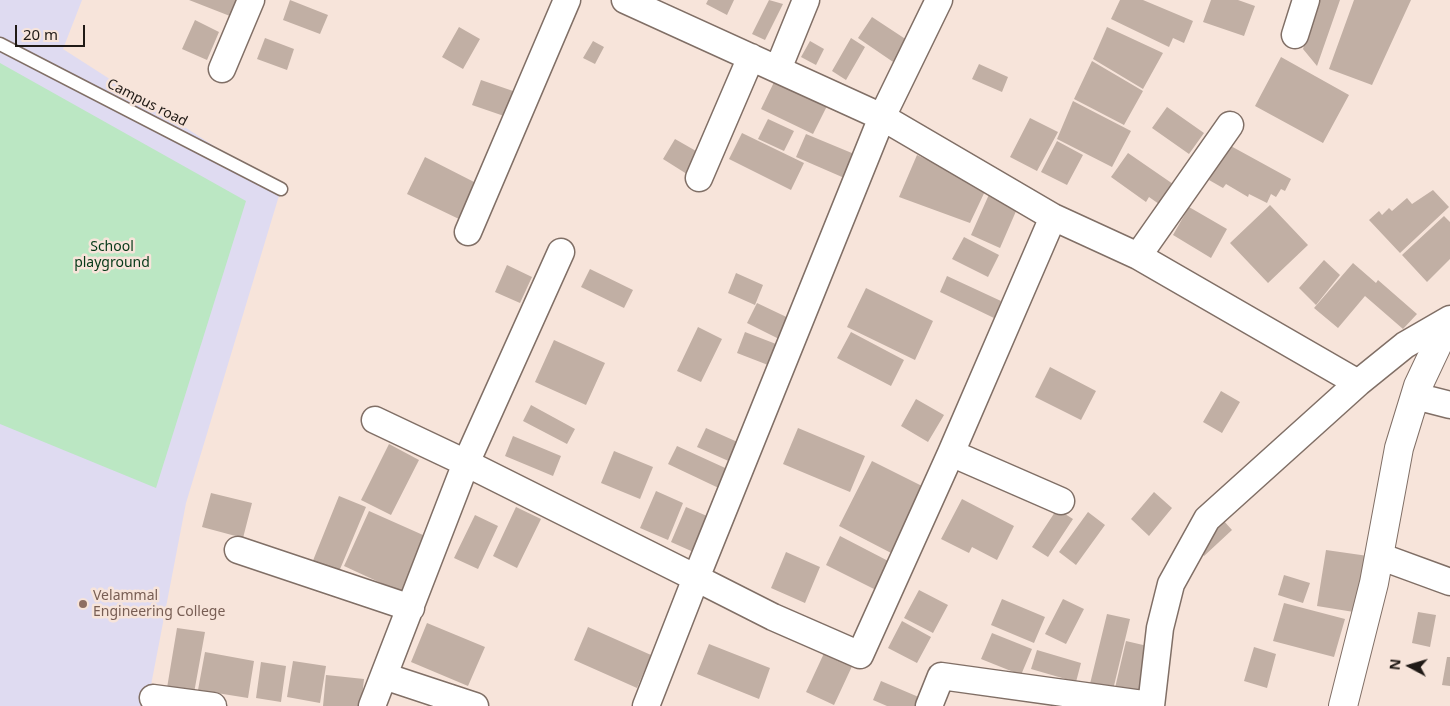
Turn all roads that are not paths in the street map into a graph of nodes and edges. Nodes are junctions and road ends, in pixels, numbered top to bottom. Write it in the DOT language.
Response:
graph roads {
  1 [pos="250,0"];
  2 [pos="568,0"];
  3 [pos="624,0"];
  4 [pos="806,0"];
  5 [pos="939,0"];
  6 [pos="1306,0"];
  7 [pos="1295,36"];
  8 [pos="0,44"];
  9 [pos="751,57"];
  10 [pos="222,69"];
  11 [pos="778,69"];
  12 [pos="882,117"];
  13 [pos="1230,125"];
  14 [pos="699,178"];
  15 [pos="281,189"];
  16 [pos="1053,217"];
  17 [pos="468,232"];
  18 [pos="561,252"];
  19 [pos="1138,256"];
  20 [pos="1450,319"];
  21 [pos="1450,324"];
  22 [pos="1358,383"];
  23 [pos="1415,396"];
  24 [pos="1450,405"];
  25 [pos="375,420"];
  26 [pos="951,453"];
  27 [pos="466,463"];
  28 [pos="1061,501"];
  29 [pos="238,550"];
  30 [pos="1379,556"];
  31 [pos="696,578"];
  32 [pos="1450,582"];
  33 [pos="411,608"];
  34 [pos="384,676"];
  35 [pos="153,698"];
  36 [pos="1150,705"];
  37 [pos="213,706"];
  38 [pos="372,706"];
  39 [pos="474,706"];
  40 [pos="646,706"];
  41 [pos="929,706"];
  42 [pos="1343,706"];
  1 -- 10 [label="street"];
  2 -- 17 [label="street"];
  3 -- 9 [label="street"];
  4 -- 11 [label="street"];
  5 -- 12 [label="street"];
  6 -- 7 [label="street"];
  8 -- 15 [label="lane, Campus road"];
  9 -- 11 [label="street"];
  9 -- 14 [label="street"];
  11 -- 12 [label="street"];
  12 -- 16 [label="street"];
  12 -- 31 [label="street"];
  13 -- 19 [label="street"];
  16 -- 19 [label="street"];
  16 -- 26 [label="street"];
  18 -- 27 [label="street"];
  19 -- 22 [label="street"];
  20 -- 22 [label="street"];
  21 -- 23 [label="main road"];
  22 -- 36 [label="street"];
  23 -- 24 [label="street"];
  23 -- 30 [label="main road"];
  25 -- 27 [label="street"];
  26 -- 28 [label="street"];
  26 -- 31 [label="street"];
  27 -- 31 [label="street"];
  27 -- 33 [label="street"];
  29 -- 33 [label="street"];
  30 -- 32 [label="street"];
  30 -- 42 [label="main road"];
  31 -- 40 [label="street"];
  33 -- 34 [label="street"];
  34 -- 38 [label="street"];
  34 -- 39 [label="street"];
  35 -- 37 [label="street"];
  36 -- 41 [label="street"];
}
